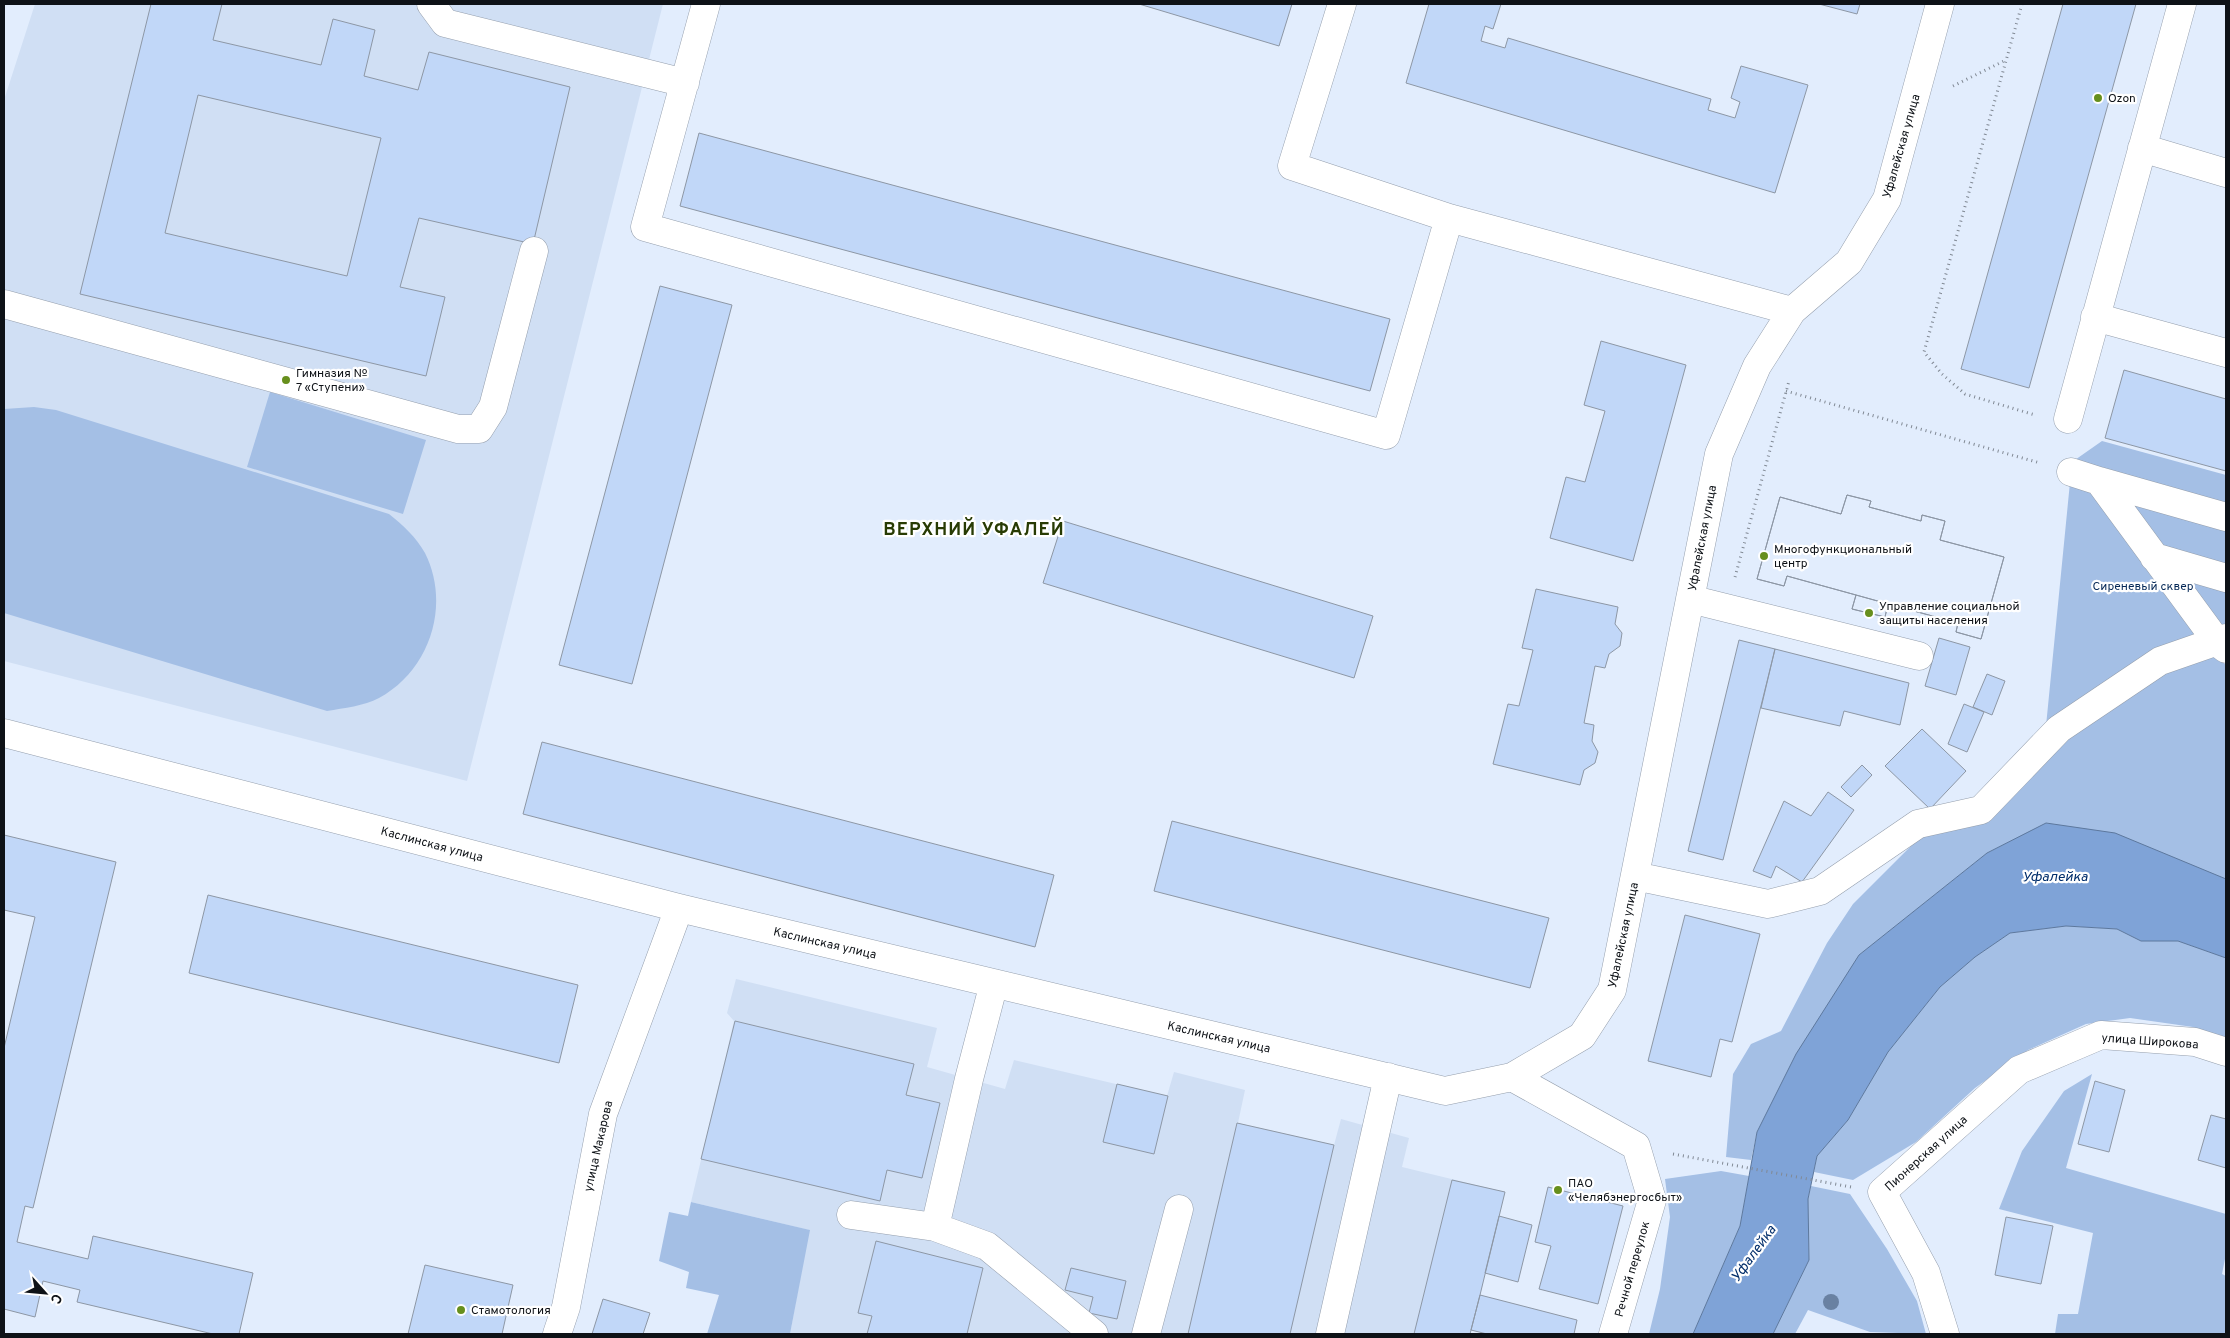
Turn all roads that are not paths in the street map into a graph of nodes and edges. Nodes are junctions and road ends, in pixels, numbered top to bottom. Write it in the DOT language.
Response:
graph roads {
  1 [pos="431,4"];
  2 [pos="706,4"];
  3 [pos="1342,4"];
  4 [pos="1940,4"];
  5 [pos="2182,4"];
  6 [pos="685,83"];
  7 [pos="2142,148"];
  8 [pos="2226,172"];
  9 [pos="1448,218"];
  10 [pos="534,251"];
  11 [pos="4,304"];
  12 [pos="1792,311"];
  13 [pos="2095,317"];
  14 [pos="2226,354"];
  15 [pos="2068,419"];
  16 [pos="2071,472"];
  17 [pos="2099,481"];
  18 [pos="2226,517"];
  19 [pos="2154,557"];
  20 [pos="2226,578"];
  21 [pos="1690,599"];
  22 [pos="2220,644"];
  23 [pos="1920,656"];
  24 [pos="4,733"];
  25 [pos="1635,876"];
  26 [pos="679,908"];
  27 [pos="994,983"];
  28 [pos="2226,1052"];
  29 [pos="2019,1070"];
  30 [pos="1388,1077"];
  31 [pos="1512,1077"];
  32 [pos="1179,1209"];
  33 [pos="852,1215"];
  34 [pos="934,1227"];
  35 [pos="557,1334"];
  36 [pos="1094,1334"];
  37 [pos="1146,1334"];
  38 [pos="1330,1334"];
  39 [pos="1613,1334"];
  40 [pos="1945,1334"];
  1 -- 6 [label="street"];
  2 -- 6 [label="street"];
  3 -- 9 [label="street"];
  4 -- 12 [label="street, Уфалейская улица"];
  5 -- 7 [label="street"];
  6 -- 9 [label="street"];
  7 -- 8 [label="street"];
  7 -- 13 [label="street"];
  9 -- 12 [label="street"];
  10 -- 11 [label="street"];
  12 -- 21 [label="street, Уфалейская улица"];
  13 -- 14 [label="street"];
  13 -- 15 [label="street"];
  16 -- 17 [label="street"];
  17 -- 18 [label="street"];
  17 -- 19 [label="street"];
  19 -- 20 [label="street"];
  19 -- 22 [label="street"];
  21 -- 23 [label="street"];
  21 -- 25 [label="street, Уфалейская улица"];
  22 -- 25 [label="street"];
  24 -- 26 [label="street, Каслинская улица"];
  25 -- 31 [label="street, Уфалейская улица"];
  26 -- 27 [label="street, Каслинская улица"];
  26 -- 35 [label="street, улица Макарова"];
  27 -- 30 [label="street, Каслинская улица"];
  27 -- 34 [label="street"];
  28 -- 29 [label="street, улица Широкова"];
  29 -- 40 [label="street, Пионерская улица"];
  30 -- 31 [label="street, Каслинская улица"];
  30 -- 38 [label="street"];
  31 -- 39 [label="street, Речной переулок"];
  32 -- 37 [label="street"];
  33 -- 34 [label="street"];
  34 -- 36 [label="street"];
}
